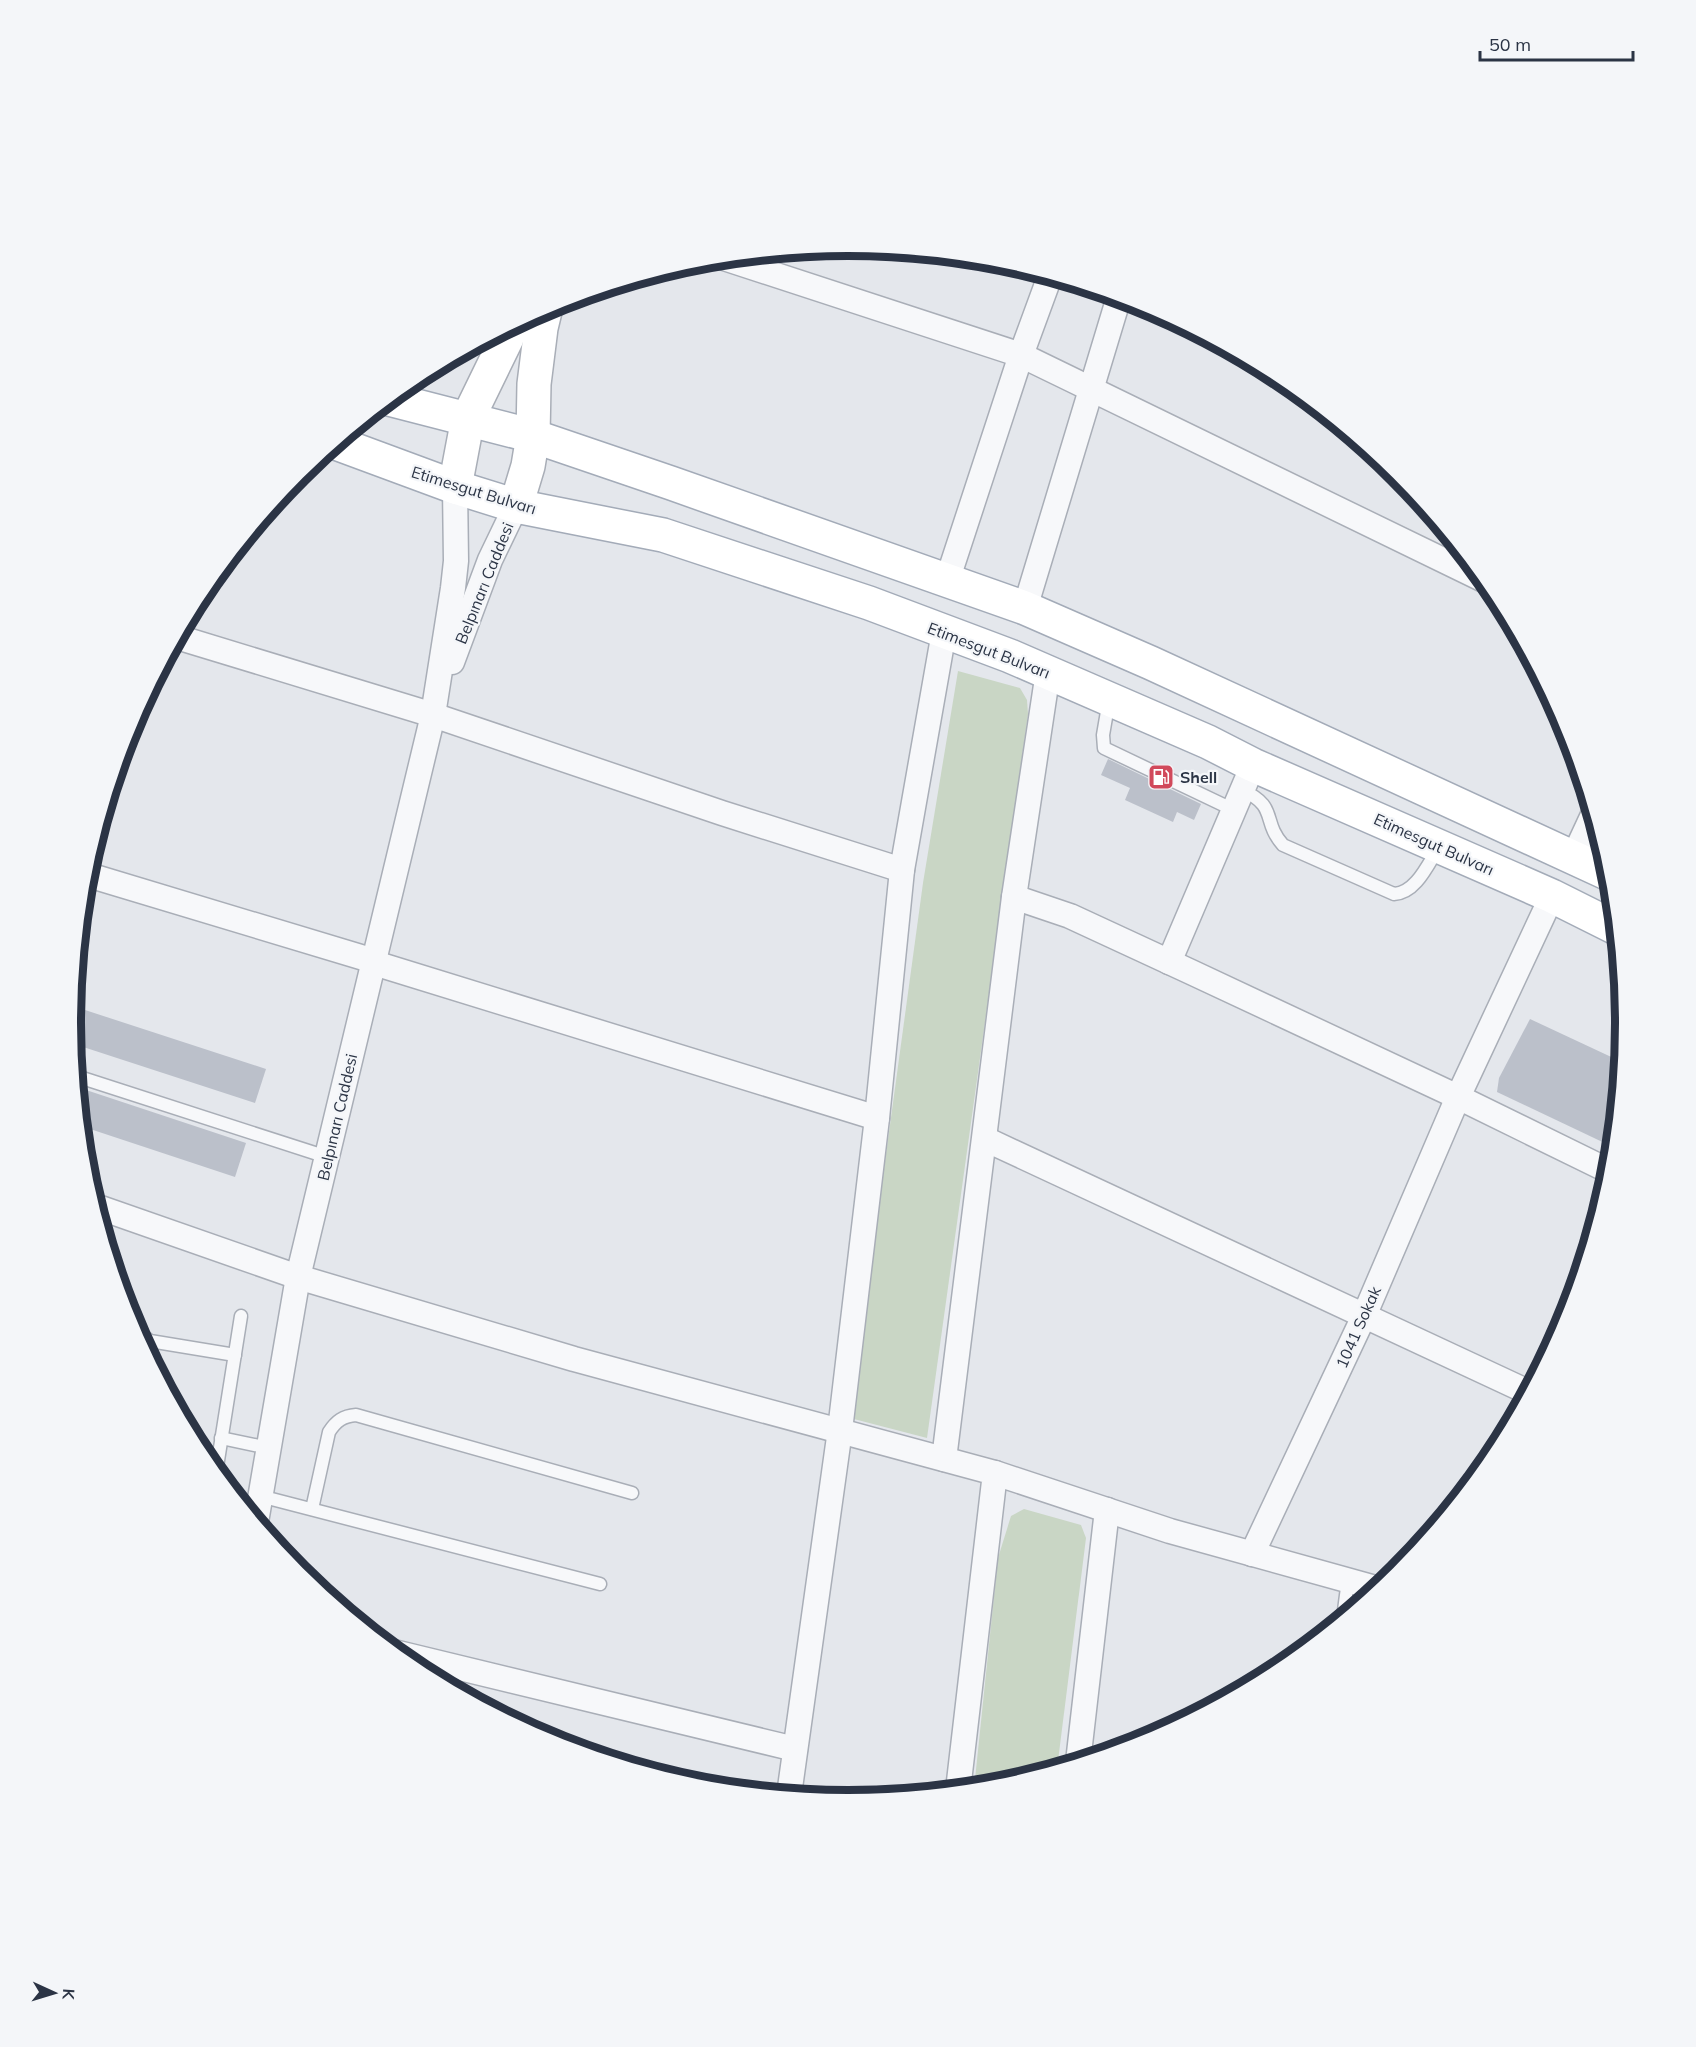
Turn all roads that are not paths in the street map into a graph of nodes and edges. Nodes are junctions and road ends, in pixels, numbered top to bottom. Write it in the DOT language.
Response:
graph roads {
  1 [pos="742,264"];
  2 [pos="1047,283"];
  3 [pos="1117,305"];
  4 [pos="544,320"];
  5 [pos="507,337"];
  6 [pos="1021,355"];
  7 [pos="1091,390"];
  8 [pos="400,402"];
  9 [pos="468,418"];
  10 [pos="533,436"];
  11 [pos="343,446"];
  12 [pos="455,487"];
  13 [pos="516,506"];
  14 [pos="1468,572"];
  15 [pos="948,581"];
  16 [pos="1025,609"];
  17 [pos="944,633"];
  18 [pos="184,639"];
  19 [pos="1048,672"];
  20 [pos="1109,699"];
  21 [pos="433,715"];
  22 [pos="1243,788"];
  23 [pos="1589,824"];
  24 [pos="1440,847"];
  25 [pos="1573,858"];
  26 [pos="902,870"];
  27 [pos="1599,870"];
  28 [pos="95,877"];
  29 [pos="1552,896"];
  30 [pos="1014,897"];
  31 [pos="1608,924"];
  32 [pos="374,961"];
  33 [pos="1169,962"];
  34 [pos="83,1078"];
  35 [pos="1458,1097"];
  36 [pos="877,1118"];
  37 [pos="985,1139"];
  38 [pos="327,1157"];
  39 [pos="1601,1167"];
  40 [pos="104,1209"];
  41 [pos="298,1277"];
  42 [pos="241,1316"];
  43 [pos="1364,1316"];
  44 [pos="150,1341"];
  45 [pos="235,1355"];
  46 [pos="1522,1389"];
  47 [pos="840,1430"];
  48 [pos="221,1438"];
  49 [pos="269,1448"];
  50 [pos="944,1459"];
  51 [pos="218,1461"];
  52 [pos="995,1473"];
  53 [pos="632,1493"];
  54 [pos="260,1496"];
  55 [pos="312,1509"];
  56 [pos="1107,1510"];
  57 [pos="257,1512"];
  58 [pos="1252,1554"];
  59 [pos="1348,1580"];
  60 [pos="600,1584"];
  61 [pos="1369,1586"];
  62 [pos="1344,1608"];
  63 [pos="418,1658"];
  64 [pos="795,1749"];
  65 [pos="1079,1755"];
  66 [pos="959,1782"];
  67 [pos="790,1788"];
  1 -- 6 [label="street"];
  2 -- 6 [label="street"];
  3 -- 7 [label="street"];
  4 -- 10 [label="main road, Belpınarı Caddesi"];
  5 -- 9 [label="main road, Belpınarı Caddesi"];
  6 -- 7 [label="street"];
  6 -- 15 [label="street"];
  7 -- 14 [label="street"];
  7 -- 16 [label="street"];
  8 -- 9 [label="main road"];
  9 -- 10 [label="main road"];
  9 -- 12 [label="main road, Belpınarı Caddesi"];
  10 -- 13 [label="main road, Belpınarı Caddesi"];
  10 -- 15 [label="main road"];
  11 -- 12 [label="main road, Etimesgut Bulvarı"];
  12 -- 13 [label="main road, Etimesgut Bulvarı"];
  12 -- 21 [label="street, Belpınarı Caddesi"];
  13 -- 17 [label="main road, Etimesgut Bulvarı"];
  13 -- 21 [label="street, Belpınarı Caddesi"];
  15 -- 16 [label="main road"];
  16 -- 25 [label="main road"];
  17 -- 19 [label="main road, Etimesgut Bulvarı"];
  17 -- 26 [label="street"];
  18 -- 21 [label="street"];
  19 -- 20 [label="main road, Etimesgut Bulvarı"];
  19 -- 30 [label="street"];
  20 -- 22 [label="main road, Etimesgut Bulvarı"];
  20 -- 22 [label="lane"];
  21 -- 26 [label="street"];
  21 -- 32 [label="street, Belpınarı Caddesi"];
  22 -- 24 [label="main road, Etimesgut Bulvarı"];
  22 -- 24 [label="lane"];
  22 -- 33 [label="street"];
  23 -- 25 [label="street"];
  24 -- 29 [label="main road, Etimesgut Bulvarı"];
  25 -- 27 [label="main road"];
  26 -- 36 [label="street"];
  28 -- 32 [label="street"];
  29 -- 31 [label="main road, Etimesgut Bulvarı"];
  29 -- 35 [label="street, 1041 Sokak"];
  30 -- 33 [label="street"];
  30 -- 37 [label="street"];
  32 -- 36 [label="street"];
  32 -- 38 [label="street, Belpınarı Caddesi"];
  33 -- 35 [label="street"];
  34 -- 38 [label="lane"];
  35 -- 39 [label="street"];
  35 -- 43 [label="street, 1041 Sokak"];
  36 -- 47 [label="street"];
  37 -- 43 [label="street"];
  37 -- 50 [label="street"];
  38 -- 41 [label="street, Belpınarı Caddesi"];
  40 -- 41 [label="street"];
  41 -- 47 [label="street"];
  41 -- 49 [label="street, Belpınarı Caddesi"];
  42 -- 45 [label="lane"];
  43 -- 46 [label="street"];
  43 -- 58 [label="street, 1041 Sokak"];
  44 -- 45 [label="lane"];
  45 -- 48 [label="lane"];
  47 -- 50 [label="street"];
  47 -- 64 [label="street"];
  48 -- 49 [label="lane"];
  48 -- 51 [label="lane"];
  49 -- 54 [label="street, Belpınarı Caddesi"];
  50 -- 52 [label="street"];
  52 -- 56 [label="street"];
  52 -- 66 [label="street"];
  53 -- 55 [label="lane"];
  54 -- 55 [label="lane"];
  54 -- 57 [label="street, Belpınarı Caddesi"];
  55 -- 60 [label="lane"];
  56 -- 58 [label="street"];
  56 -- 65 [label="street"];
  58 -- 59 [label="street"];
  59 -- 61 [label="street"];
  59 -- 62 [label="lane"];
  63 -- 64 [label="street"];
  64 -- 67 [label="street"];
}
